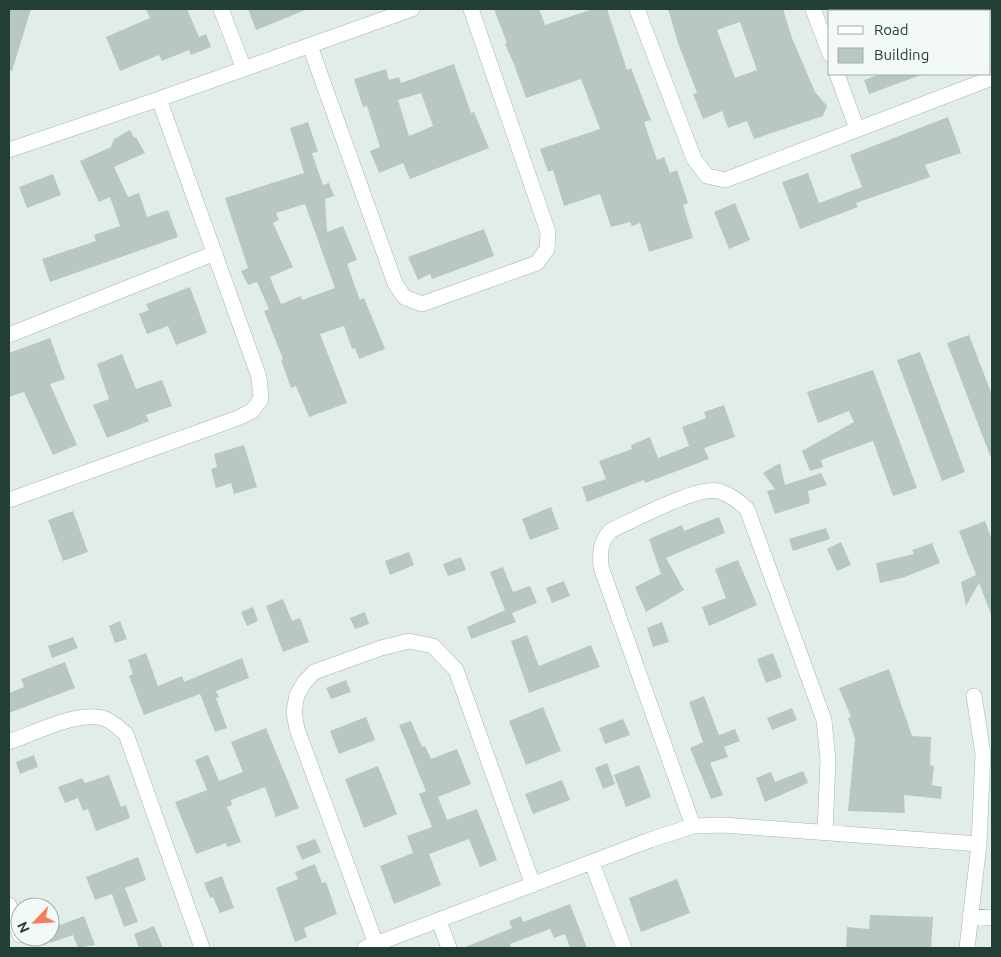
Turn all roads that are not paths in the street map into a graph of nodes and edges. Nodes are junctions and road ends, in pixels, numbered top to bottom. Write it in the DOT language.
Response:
graph roads {
  1 [pos="221,9"];
  2 [pos="472,9"];
  3 [pos="637,9"];
  4 [pos="813,9"];
  5 [pos="402,10"];
  6 [pos="310,46"];
  7 [pos="828,49"];
  8 [pos="244,69"];
  9 [pos="837,75"];
  10 [pos="992,78"];
  11 [pos="160,100"];
  12 [pos="857,129"];
  13 [pos="9,150"];
  14 [pos="215,253"];
  15 [pos="9,335"];
  16 [pos="9,500"];
  17 [pos="974,696"];
  18 [pos="9,742"];
  19 [pos="988,754"];
  20 [pos="693,826"];
  21 [pos="824,832"];
  22 [pos="979,844"];
  23 [pos="592,863"];
  24 [pos="533,884"];
  25 [pos="970,916"];
  26 [pos="992,918"];
  27 [pos="439,922"];
  28 [pos="371,946"];
  29 [pos="202,948"];
  30 [pos="449,948"];
  31 [pos="624,948"];
  32 [pos="967,948"];
  1 -- 8 [label="street"];
  2 -- 6 [label="street"];
  3 -- 12 [label="street"];
  4 -- 7 [label="street"];
  5 -- 6 [label="street"];
  6 -- 8 [label="street"];
  8 -- 11 [label="street"];
  9 -- 12 [label="street"];
  10 -- 12 [label="street"];
  11 -- 13 [label="street"];
  11 -- 14 [label="street"];
  14 -- 15 [label="street"];
  14 -- 16 [label="street"];
  17 -- 19 [label="street"];
  18 -- 29 [label="street"];
  19 -- 22 [label="street"];
  20 -- 21 [label="street"];
  20 -- 21 [label="street"];
  20 -- 23 [label="street"];
  21 -- 22 [label="street"];
  22 -- 25 [label="street"];
  23 -- 24 [label="street"];
  23 -- 31 [label="street"];
  24 -- 27 [label="street"];
  24 -- 28 [label="street"];
  25 -- 26 [label="street"];
  25 -- 32 [label="street"];
  27 -- 28 [label="street"];
  27 -- 30 [label="street"];
}
